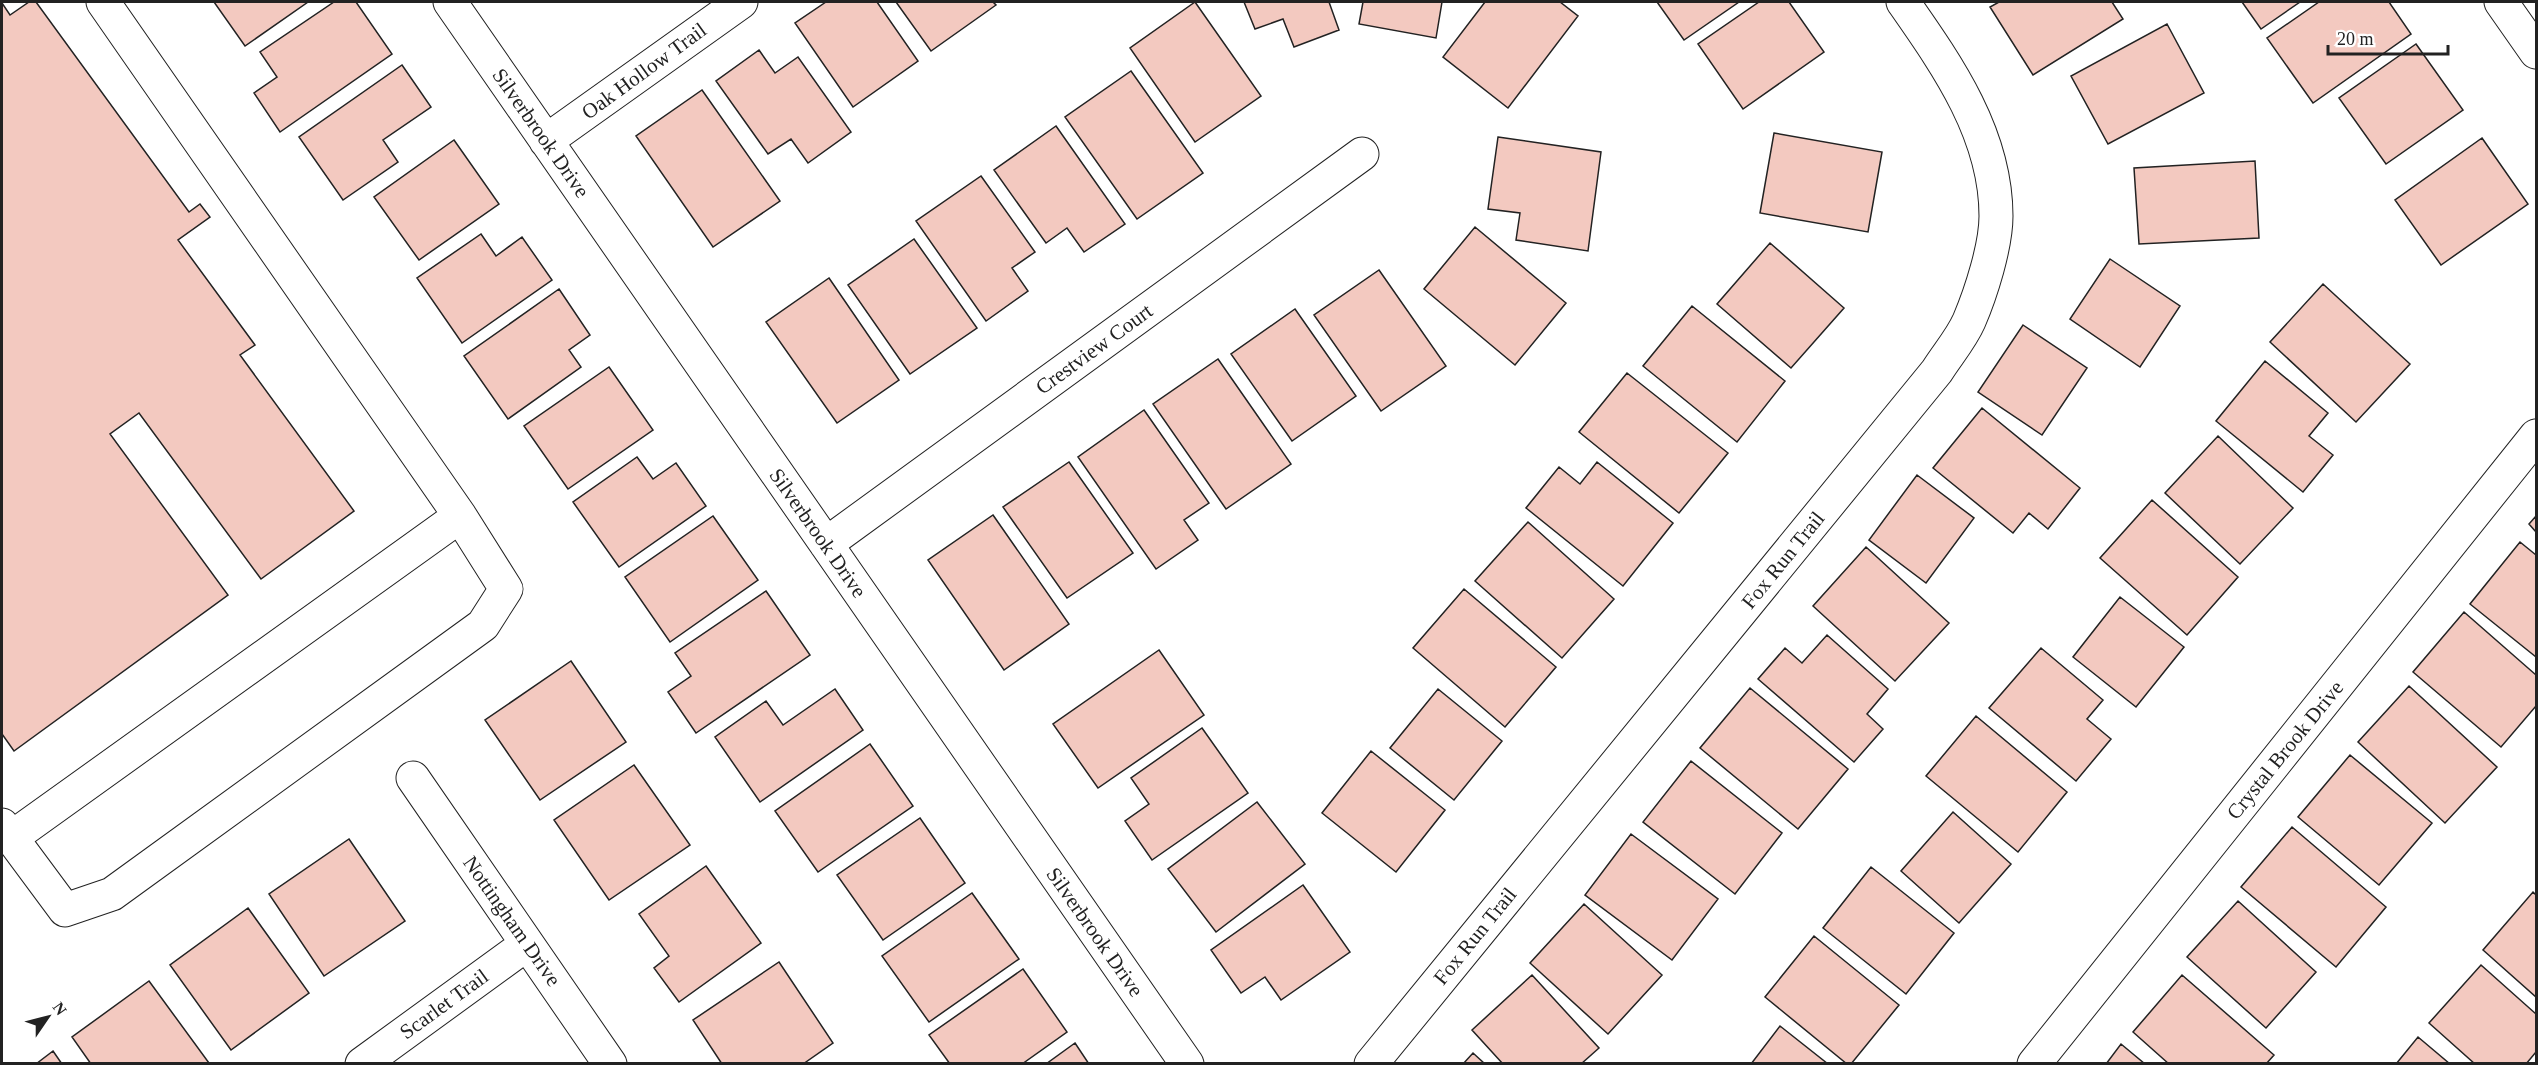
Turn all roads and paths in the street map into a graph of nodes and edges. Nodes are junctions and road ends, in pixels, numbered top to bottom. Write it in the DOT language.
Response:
graph roads {
  1 [pos="103,2"];
  2 [pos="450,2"];
  3 [pos="741,2"];
  4 [pos="1902,2"];
  5 [pos="2501,2"];
  6 [pos="2536,52"];
  7 [pos="546,141"];
  8 [pos="1362,154"];
  9 [pos="2536,436"];
  10 [pos="460,516"];
  11 [pos="826,544"];
  12 [pos="413,778"];
  13 [pos="6,832"];
  14 [pos="527,944"];
  15 [pos="362,1064"];
  16 [pos="610,1064"];
  17 [pos="1187,1064"];
  18 [pos="1371,1064"];
  19 [pos="2034,1064"];
  1 -- 10 [label="street"];
  2 -- 7 [label="street, Silverbrook Drive"];
  3 -- 7 [label="street, Oak Hollow Trail"];
  4 -- 18 [label="street, Fox Run Trail"];
  5 -- 6 [label="street"];
  7 -- 11 [label="street, Silverbrook Drive"];
  8 -- 11 [label="street, Crestview Court"];
  9 -- 19 [label="street, Crystal Brook Drive"];
  10 -- 13 [label="street"];
  10 -- 13 [label="street"];
  11 -- 17 [label="street, Silverbrook Drive"];
  12 -- 14 [label="street, Nottingham Drive"];
  14 -- 15 [label="street, Scarlet Trail"];
  14 -- 16 [label="street, Nottingham Drive"];
}
